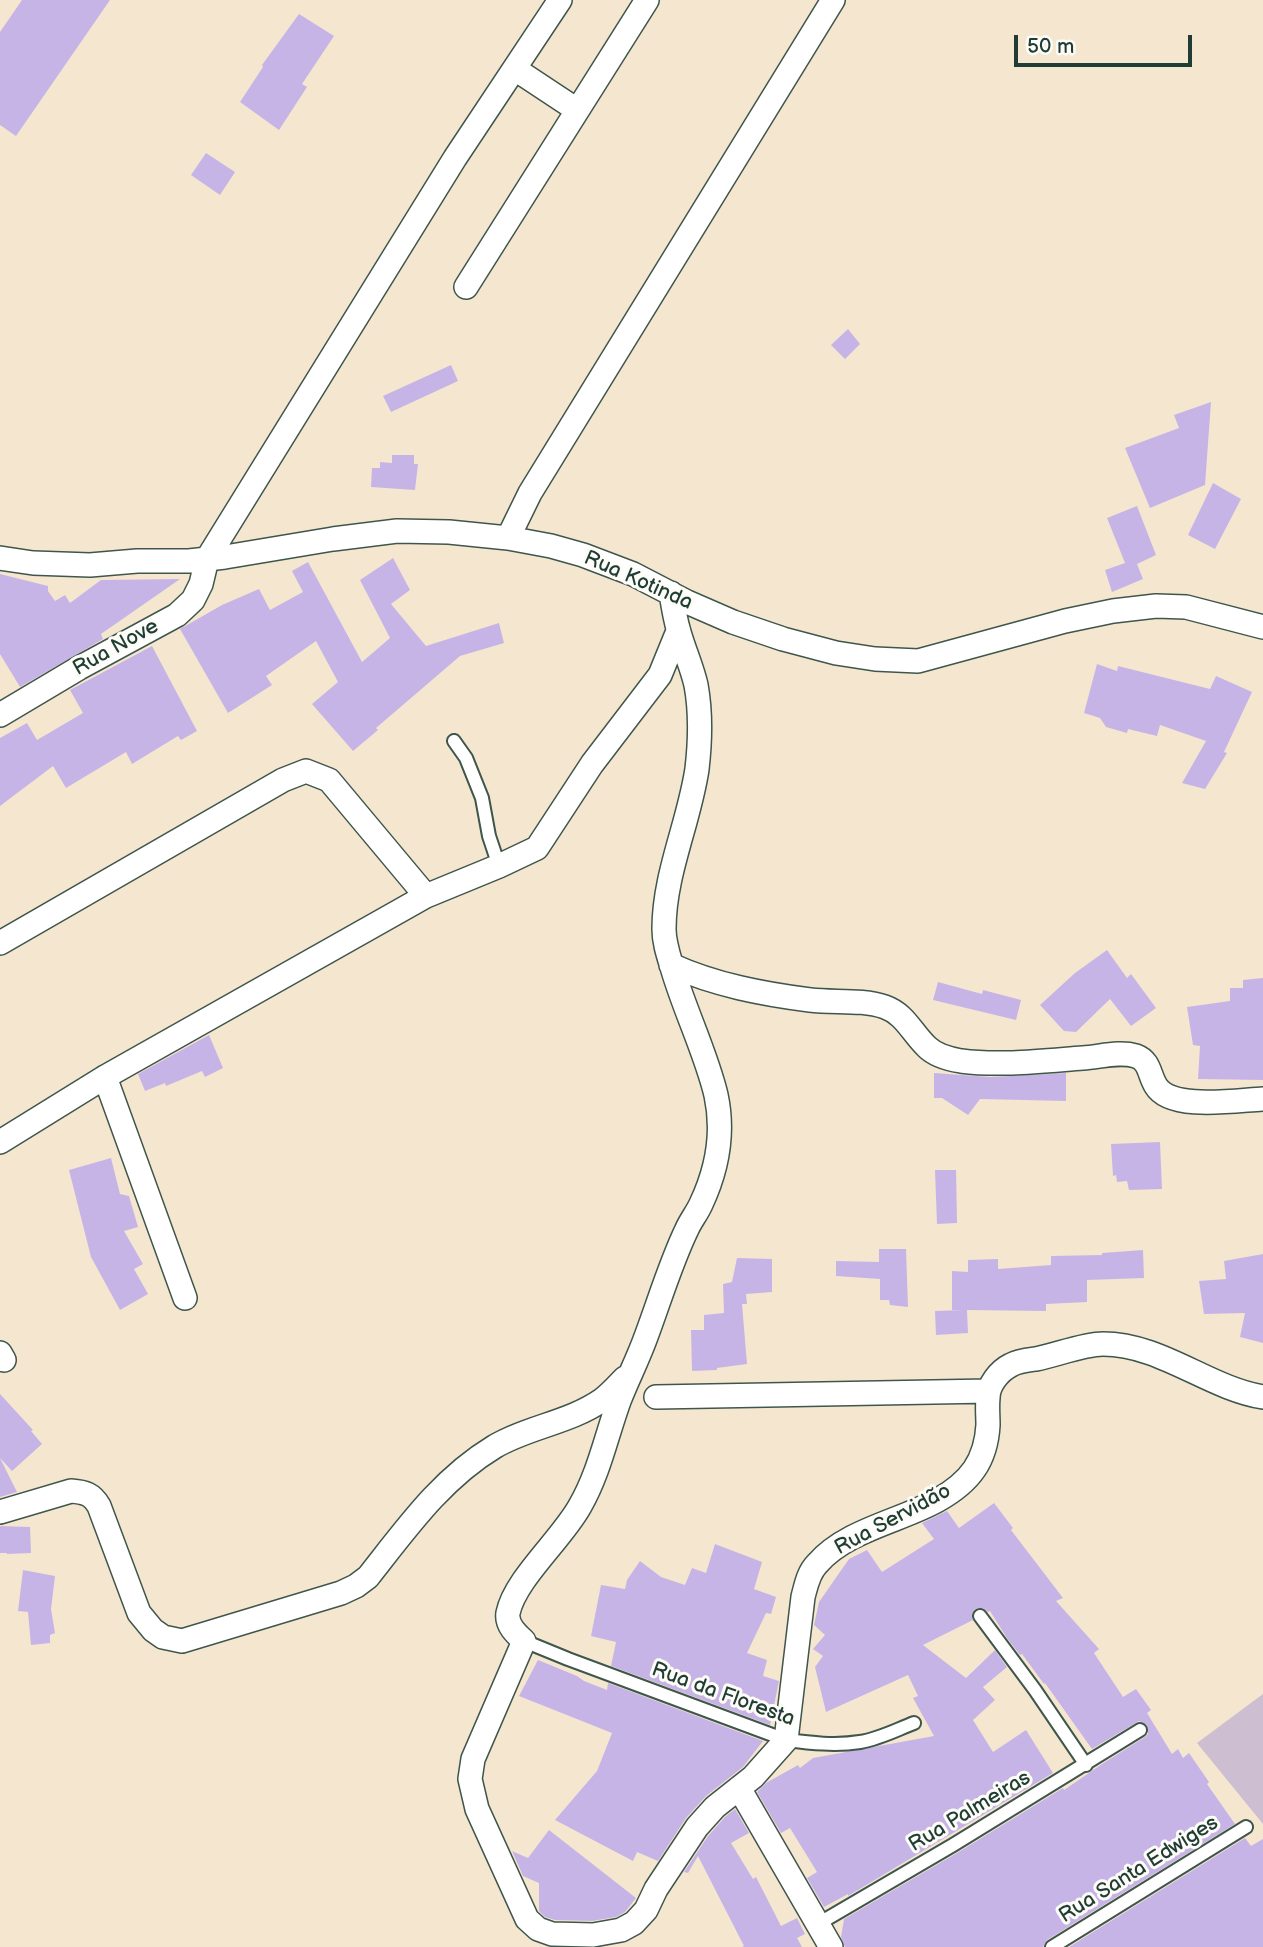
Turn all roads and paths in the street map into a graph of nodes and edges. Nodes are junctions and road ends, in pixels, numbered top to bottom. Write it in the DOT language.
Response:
graph roads {
  1 [pos="560,0"];
  2 [pos="647,0"];
  3 [pos="833,0"];
  4 [pos="515,69"];
  5 [pos="578,110"];
  6 [pos="466,287"];
  7 [pos="508,538"];
  8 [pos="0,558"];
  9 [pos="206,559"];
  10 [pos="671,593"];
  11 [pos="1263,627"];
  12 [pos="678,631"];
  13 [pos="0,715"];
  14 [pos="454,741"];
  15 [pos="499,866"];
  16 [pos="426,896"];
  17 [pos="0,943"];
  18 [pos="671,965"];
  19 [pos="104,1077"];
  20 [pos="1263,1099"];
  21 [pos="0,1142"];
  22 [pos="185,1298"];
  23 [pos="632,1371"];
  24 [pos="989,1391"];
  25 [pos="656,1397"];
  26 [pos="1263,1397"];
  27 [pos="0,1512"];
  28 [pos="980,1616"];
  29 [pos="524,1641"];
  30 [pos="914,1723"];
  31 [pos="1140,1730"];
  32 [pos="786,1740"];
  33 [pos="1086,1765"];
  34 [pos="739,1788"];
  35 [pos="1246,1827"];
  36 [pos="818,1924"];
  37 [pos="831,1947"];
  38 [pos="1052,1947"];
  1 -- 4 [label="street, Rua Nove"];
  2 -- 5 [label="street"];
  3 -- 7 [label="street"];
  4 -- 5 [label="street"];
  4 -- 9 [label="street, Rua Nove"];
  5 -- 6 [label="street"];
  7 -- 9 [label="street, Rua Kotinda"];
  7 -- 10 [label="street, Rua Kotinda"];
  8 -- 9 [label="street, Rua Kotinda"];
  9 -- 13 [label="street, Rua Nove"];
  10 -- 11 [label="street, Rua Kotinda"];
  10 -- 12 [label="street"];
  12 -- 15 [label="street"];
  12 -- 18 [label="street"];
  14 -- 15 [label="lane"];
  15 -- 16 [label="street"];
  16 -- 17 [label="street"];
  16 -- 19 [label="street"];
  18 -- 20 [label="street"];
  18 -- 23 [label="street"];
  19 -- 21 [label="street"];
  19 -- 22 [label="street"];
  23 -- 27 [label="street"];
  23 -- 29 [label="street"];
  24 -- 25 [label="street"];
  24 -- 26 [label="street"];
  24 -- 32 [label="street, Rua Servidão"];
  28 -- 33 [label="lane"];
  29 -- 32 [label="lane, Rua da Floresta"];
  29 -- 34 [label="street"];
  30 -- 32 [label="lane, Rua da Floresta"];
  31 -- 33 [label="lane, Rua Palmeiras"];
  32 -- 34 [label="street"];
  33 -- 36 [label="lane, Rua Palmeiras"];
  34 -- 36 [label="street"];
  35 -- 38 [label="lane, Rua Santa Edwiges"];
  36 -- 37 [label="street"];
}
